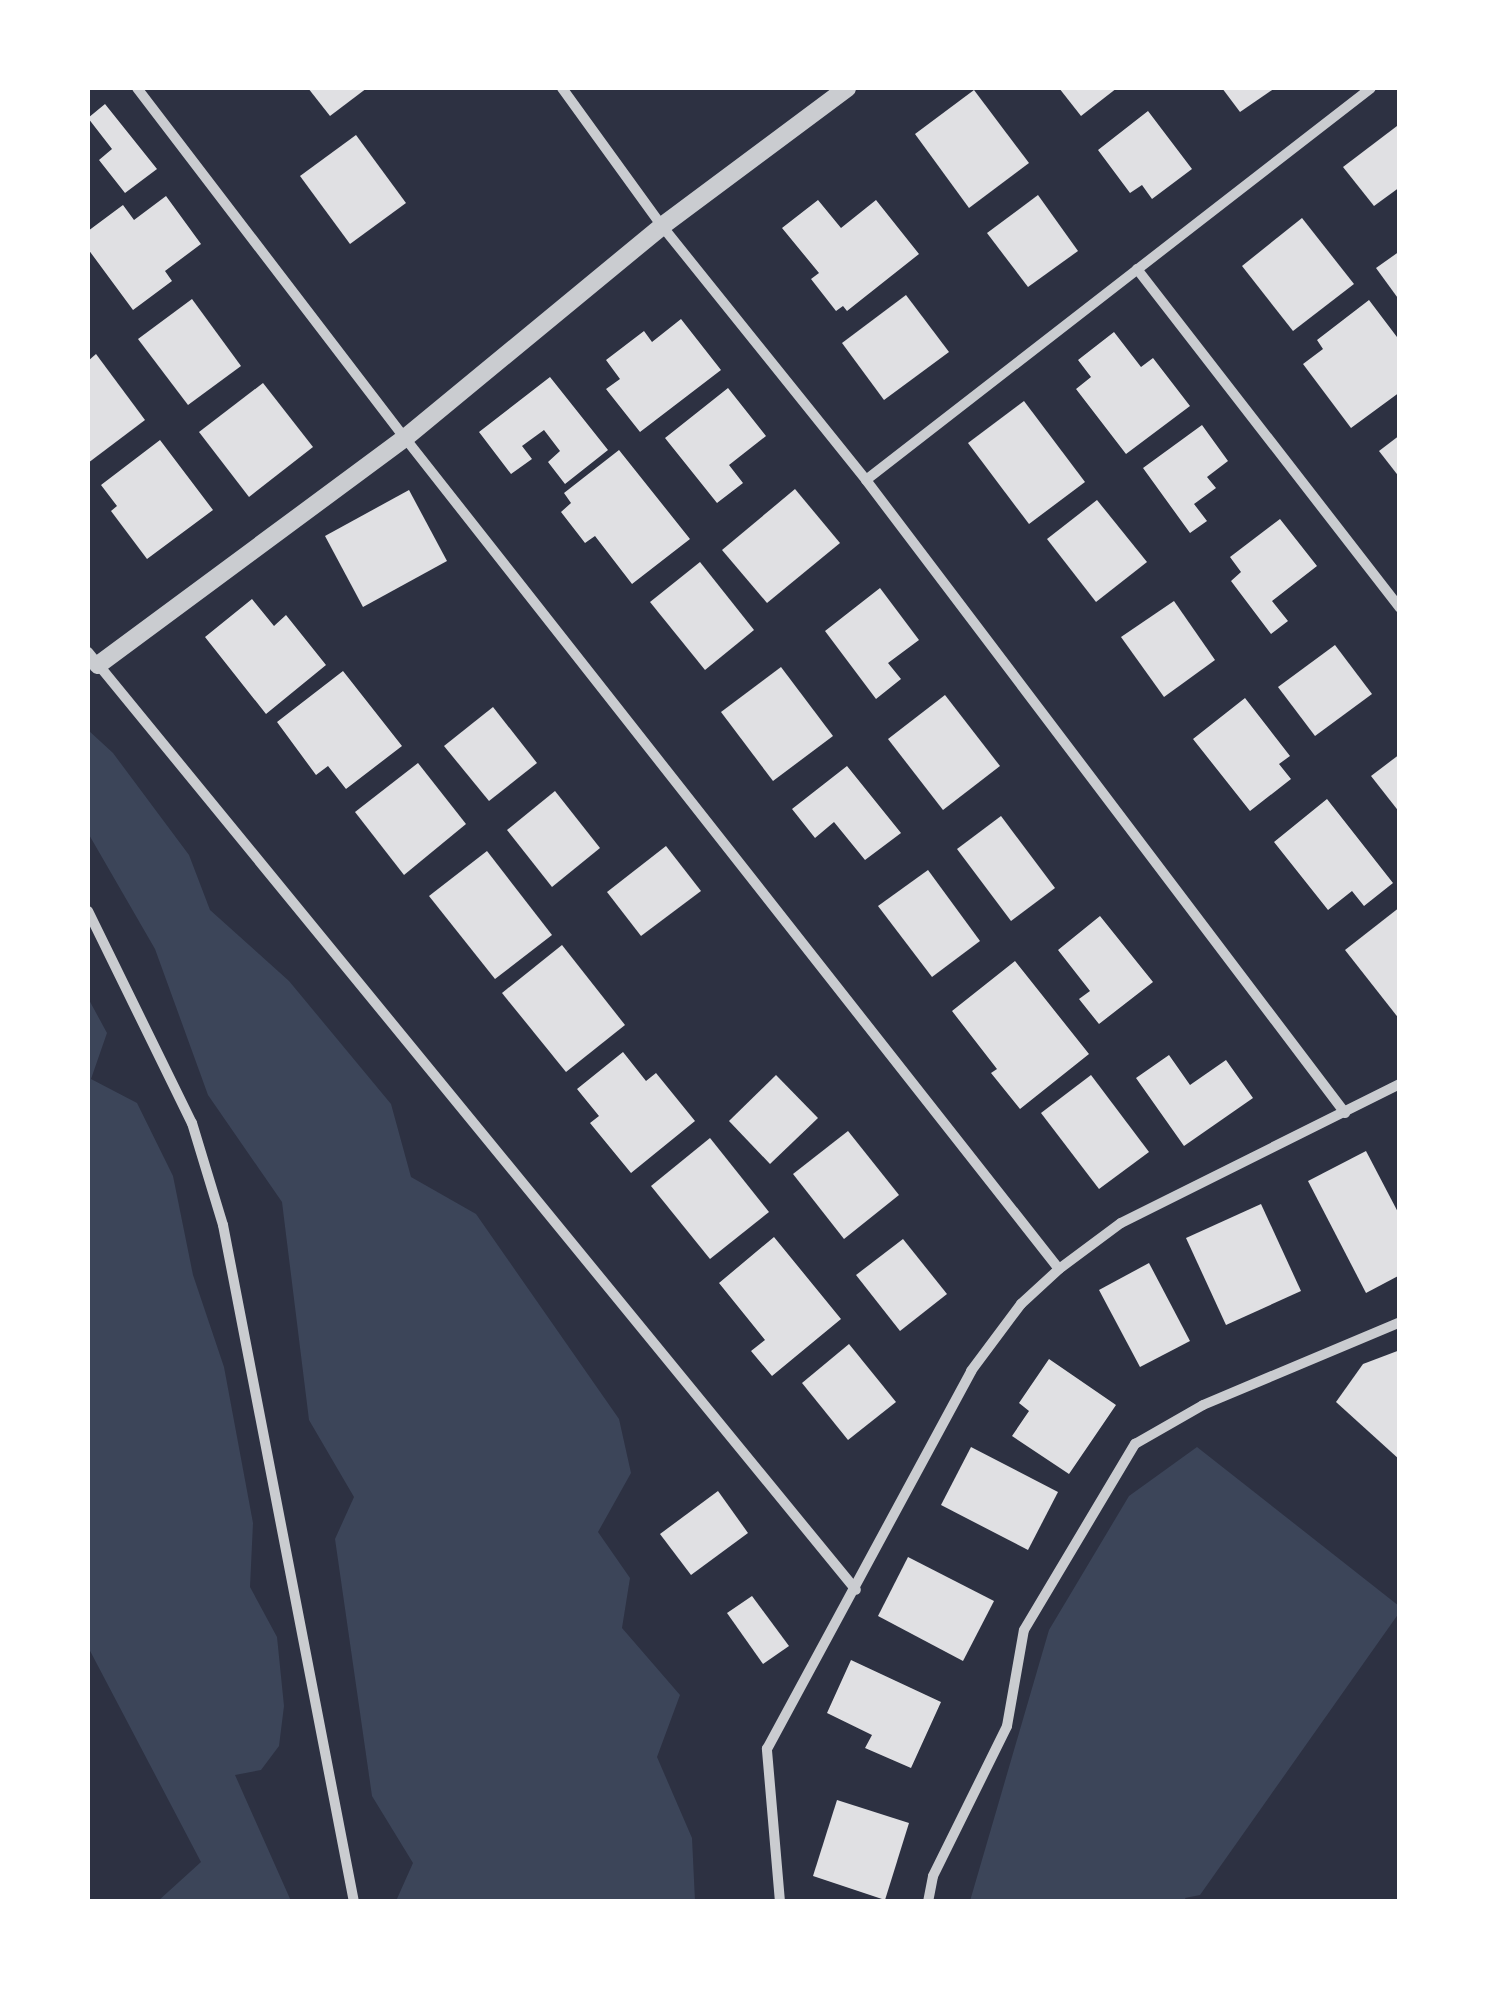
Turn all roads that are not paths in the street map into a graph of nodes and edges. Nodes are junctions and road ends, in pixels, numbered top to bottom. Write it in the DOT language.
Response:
graph roads {
  1 [pos="137,88"];
  2 [pos="562,88"];
  3 [pos="847,88"];
  4 [pos="1371,88"];
  5 [pos="662,226"];
  6 [pos="1137,269"];
  7 [pos="404,438"];
  8 [pos="866,480"];
  9 [pos="1400,608"];
  10 [pos="93,659"];
  11 [pos="88,911"];
  12 [pos="1400,1084"];
  13 [pos="1345,1112"];
  14 [pos="1058,1269"];
  15 [pos="1400,1322"];
  16 [pos="856,1590"];
  17 [pos="354,1902"];
  18 [pos="780,1902"];
  19 [pos="928,1902"];
  1 -- 7 [label="street"];
  2 -- 5 [label="street"];
  3 -- 5 [label="street"];
  4 -- 6 [label="street"];
  5 -- 7 [label="street"];
  5 -- 8 [label="street"];
  6 -- 8 [label="street"];
  6 -- 9 [label="street"];
  7 -- 10 [label="street"];
  7 -- 14 [label="street"];
  8 -- 13 [label="street"];
  10 -- 16 [label="street"];
  11 -- 17 [label="street"];
  12 -- 13 [label="street"];
  13 -- 14 [label="street"];
  14 -- 16 [label="street"];
  15 -- 19 [label="street"];
  16 -- 18 [label="street"];
}
